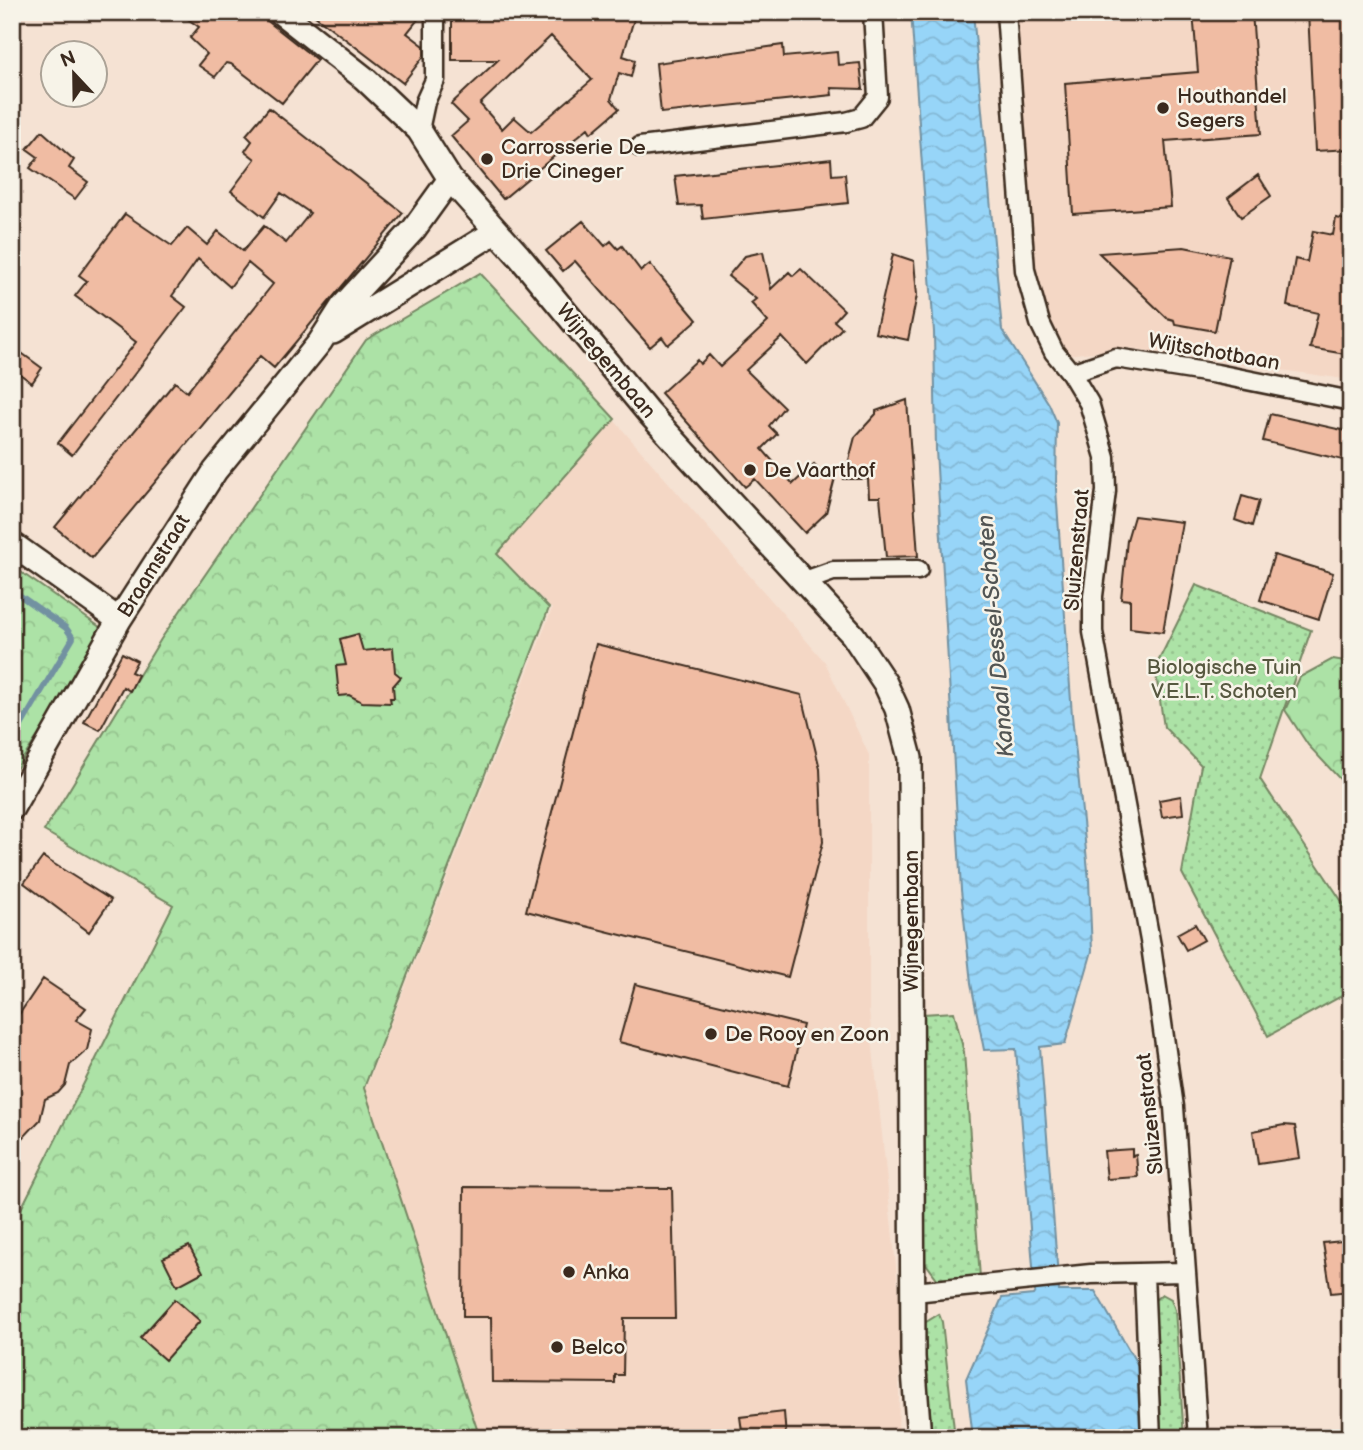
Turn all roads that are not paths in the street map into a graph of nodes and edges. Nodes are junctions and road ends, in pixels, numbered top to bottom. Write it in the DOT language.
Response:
graph roads {
  1 [pos="280,12"];
  2 [pos="435,12"];
  3 [pos="873,12"];
  4 [pos="1006,12"];
  5 [pos="419,130"];
  6 [pos="640,147"];
  7 [pos="450,179"];
  8 [pos="495,232"];
  9 [pos="370,276"];
  10 [pos="388,296"];
  11 [pos="320,342"];
  12 [pos="1071,373"];
  13 [pos="1351,401"];
  14 [pos="12,544"];
  15 [pos="918,570"];
  16 [pos="805,581"];
  17 [pos="119,621"];
  18 [pos="12,808"];
  19 [pos="1184,1272"];
  20 [pos="1144,1275"];
  21 [pos="914,1292"];
  22 [pos="919,1438"];
  23 [pos="1152,1438"];
  24 [pos="1198,1438"];
  1 -- 5 [label="street, Wijnegembaan"];
  2 -- 5 [label="street"];
  3 -- 6 [label="street"];
  4 -- 12 [label="street, Sluizenstraat"];
  5 -- 7 [label="street, Wijnegembaan"];
  7 -- 8 [label="street, Wijnegembaan"];
  7 -- 9 [label="street, Braamstraat"];
  8 -- 10 [label="street, Braamstraat"];
  8 -- 16 [label="street, Wijnegembaan"];
  9 -- 10 [label="street"];
  9 -- 11 [label="street, Braamstraat"];
  10 -- 11 [label="street, Braamstraat"];
  11 -- 17 [label="street, Braamstraat"];
  12 -- 13 [label="street, Wijtschotbaan"];
  12 -- 19 [label="street, Sluizenstraat"];
  14 -- 17 [label="street"];
  15 -- 16 [label="street"];
  16 -- 21 [label="street, Wijnegembaan"];
  17 -- 18 [label="street, Braamstraat"];
  19 -- 20 [label="street"];
  19 -- 24 [label="street, Sluizenstraat"];
  20 -- 21 [label="street"];
  20 -- 23 [label="street"];
  21 -- 22 [label="street, Wijnegembaan"];
}
